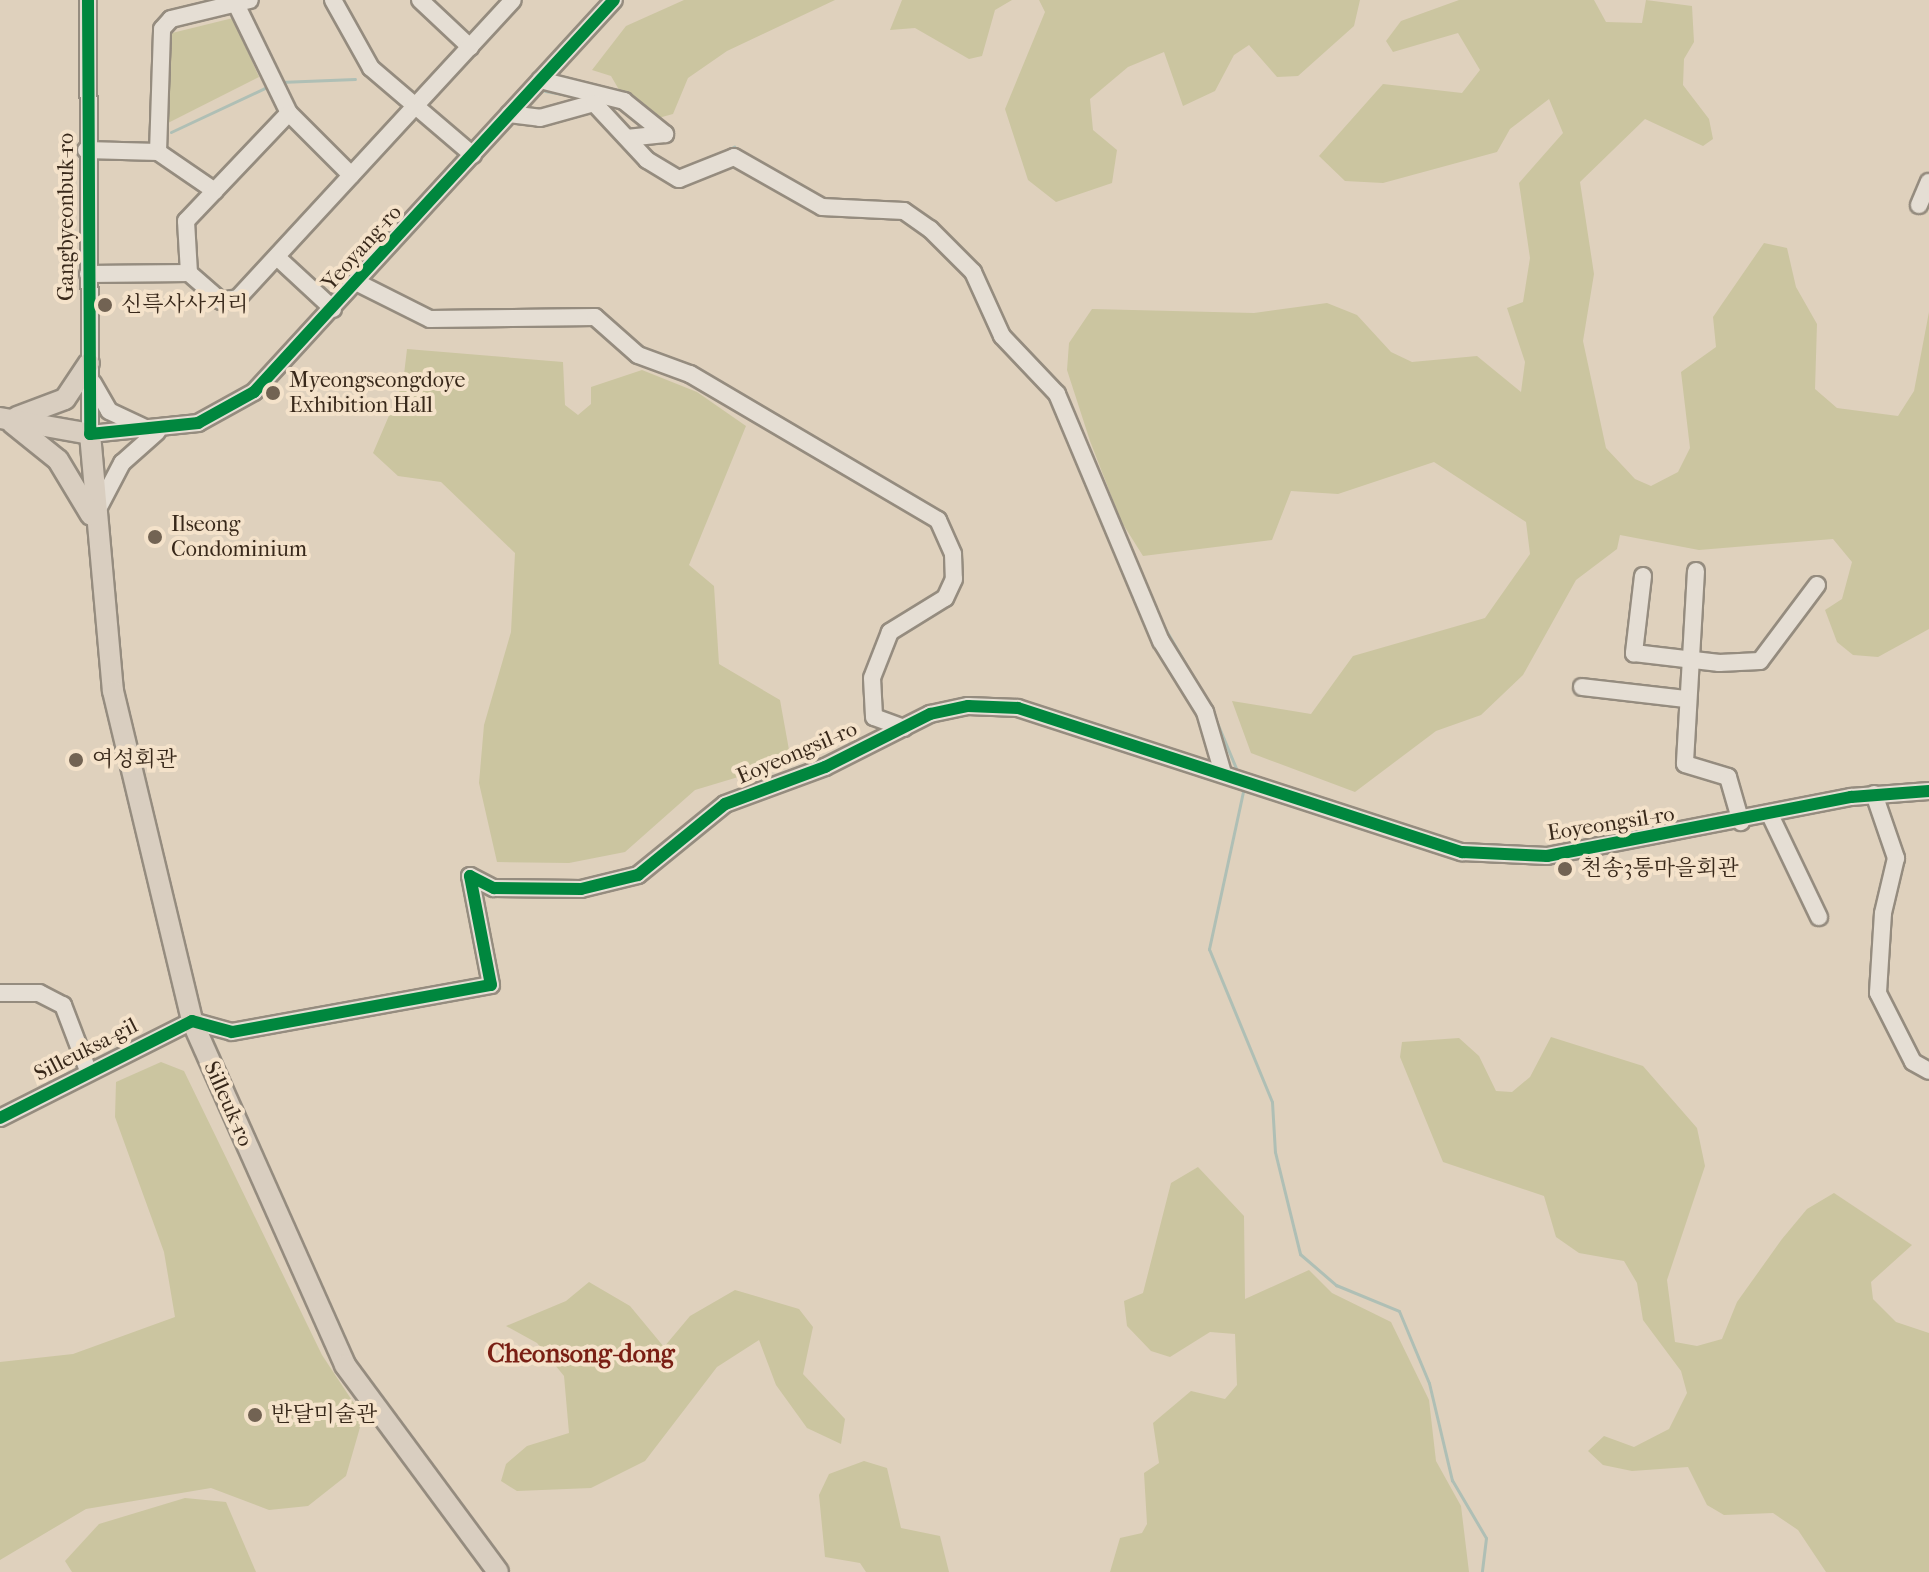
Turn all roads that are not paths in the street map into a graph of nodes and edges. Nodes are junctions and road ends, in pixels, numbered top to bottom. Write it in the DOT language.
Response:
graph roads {
  1 [pos="88,0"];
  2 [pos="333,0"];
  3 [pos="420,0"];
  4 [pos="513,0"];
  5 [pos="614,0"];
  6 [pos="244,3"];
  7 [pos="470,47"];
  8 [pos="540,80"];
  9 [pos="415,103"];
  10 [pos="289,113"];
  11 [pos="509,114"];
  12 [pos="629,138"];
  13 [pos="86,150"];
  14 [pos="158,152"];
  15 [pos="473,155"];
  16 [pos="351,175"];
  17 [pos="1929,182"];
  18 [pos="215,191"];
  19 [pos="1919,205"];
  20 [pos="278,258"];
  21 [pos="189,273"];
  22 [pos="88,274"];
  23 [pos="358,283"];
  24 [pos="333,309"];
  25 [pos="89,363"];
  26 [pos="2,418"];
  27 [pos="158,431"];
  28 [pos="90,434"];
  29 [pos="94,522"];
  30 [pos="1696,571"];
  31 [pos="1643,576"];
  32 [pos="1817,585"];
  33 [pos="1689,660"];
  34 [pos="1582,687"];
  35 [pos="1686,699"];
  36 [pos="904,728"];
  37 [pos="1226,774"];
  38 [pos="1929,791"];
  39 [pos="1874,794"];
  40 [pos="1771,817"];
  41 [pos="1741,822"];
  42 [pos="1819,917"];
  43 [pos="0,993"];
  44 [pos="192,1021"];
  45 [pos="87,1068"];
  46 [pos="1929,1071"];
  47 [pos="0,1118"];
  48 [pos="498,1572"];
  1 -- 13 [label="street, Gangbyeonbuk-ro"];
  2 -- 9 [label="street"];
  3 -- 7 [label="street"];
  4 -- 7 [label="street"];
  5 -- 8 [label="street, Yeoyang-ro"];
  6 -- 10 [label="street"];
  6 -- 14 [label="street"];
  7 -- 9 [label="street"];
  8 -- 11 [label="street, Yeoyang-ro"];
  8 -- 12 [label="street"];
  9 -- 15 [label="street"];
  9 -- 16 [label="street"];
  10 -- 16 [label="street"];
  10 -- 18 [label="street"];
  11 -- 12 [label="street"];
  11 -- 15 [label="street, Yeoyang-ro"];
  12 -- 37 [label="street"];
  13 -- 14 [label="street"];
  13 -- 22 [label="street, Gangbyeonbuk-ro"];
  14 -- 18 [label="street"];
  15 -- 23 [label="street, Yeoyang-ro"];
  16 -- 20 [label="street"];
  17 -- 19 [label="street"];
  18 -- 21 [label="street"];
  20 -- 21 [label="street"];
  20 -- 24 [label="street"];
  21 -- 22 [label="street"];
  22 -- 25 [label="street, Gangbyeonbuk-ro"];
  23 -- 24 [label="street, Yeoyang-ro"];
  23 -- 36 [label="street"];
  24 -- 27 [label="street, Yeoyang-ro"];
  25 -- 26 [label="main road"];
  25 -- 27 [label="street"];
  25 -- 28 [label="street, Gangbyeonbuk-ro"];
  26 -- 28 [label="main road, Yeoyang-ro"];
  26 -- 29 [label="main road"];
  27 -- 28 [label="street, Yeoyang-ro"];
  27 -- 29 [label="street"];
  28 -- 29 [label="main road, Silleuk-ro"];
  29 -- 44 [label="main road, Silleuk-ro"];
  30 -- 33 [label="street"];
  31 -- 33 [label="street"];
  32 -- 33 [label="street"];
  33 -- 35 [label="street"];
  34 -- 35 [label="street"];
  35 -- 41 [label="street"];
  36 -- 37 [label="street, Eoyeongsil-ro"];
  36 -- 44 [label="street, Eoyeongsil-ro"];
  37 -- 41 [label="street, Eoyeongsil-ro"];
  38 -- 39 [label="street, Eoyeongsil-ro"];
  39 -- 40 [label="street, Eoyeongsil-ro"];
  39 -- 46 [label="street"];
  40 -- 41 [label="street, Eoyeongsil-ro"];
  40 -- 42 [label="street"];
  43 -- 45 [label="street"];
  44 -- 45 [label="street, Silleuksa-gil"];
  44 -- 48 [label="main road, Silleuk-ro"];
  45 -- 47 [label="street, Silleuksa-gil"];
}
